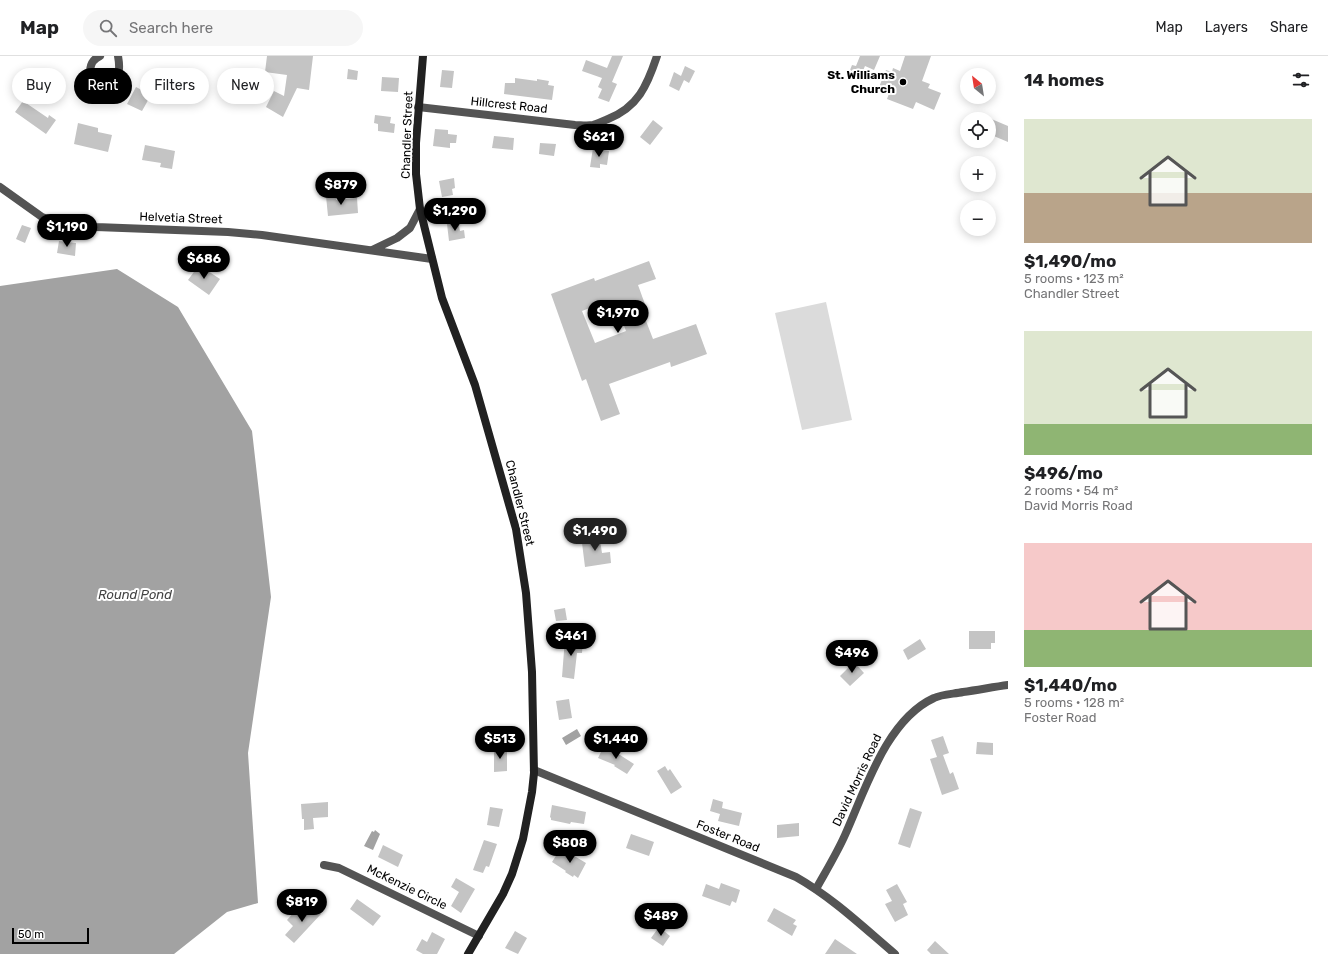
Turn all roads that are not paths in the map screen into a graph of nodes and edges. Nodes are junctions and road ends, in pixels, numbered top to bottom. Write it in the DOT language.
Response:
graph roads {
  1 [pos="100,56"];
  2 [pos="118,56"];
  3 [pos="423,56"];
  4 [pos="657,56"];
  5 [pos="418,107"];
  6 [pos="0,187"];
  7 [pos="420,209"];
  8 [pos="371,250"];
  9 [pos="432,258"];
  10 [pos="1008,685"];
  11 [pos="534,770"];
  12 [pos="324,865"];
  13 [pos="816,889"];
  14 [pos="479,936"];
  15 [pos="468,954"];
  16 [pos="895,954"];
  1 -- 2 [label="street"];
  3 -- 5 [label="main road, Chandler Street"];
  4 -- 5 [label="street, Hillcrest Road"];
  5 -- 7 [label="main road, Chandler Street"];
  6 -- 8 [label="street, Helvetia Street"];
  7 -- 8 [label="street"];
  7 -- 9 [label="main road, Chandler Street"];
  8 -- 9 [label="street, Helvetia Street"];
  9 -- 11 [label="main road, Chandler Street"];
  10 -- 13 [label="street, David Morris Road"];
  11 -- 13 [label="street, Foster Road"];
  11 -- 14 [label="main road, Chandler Street"];
  12 -- 14 [label="street, McKenzie Circle"];
  13 -- 16 [label="street, Foster Road"];
  14 -- 15 [label="main road, Chandler Street"];
}
